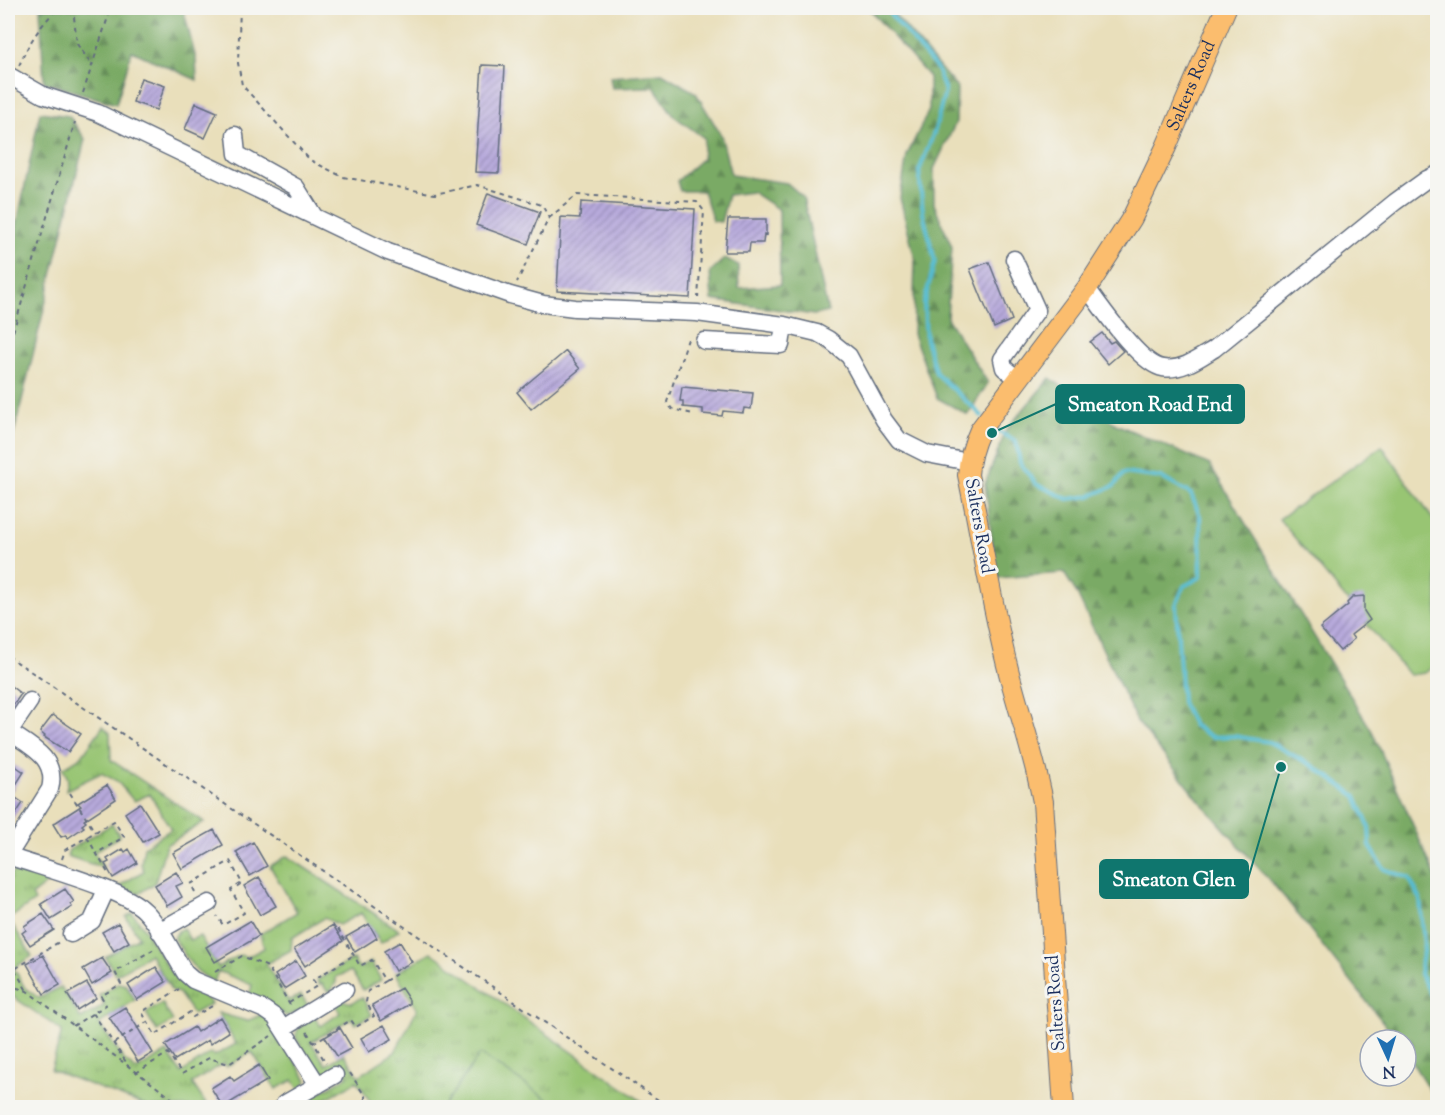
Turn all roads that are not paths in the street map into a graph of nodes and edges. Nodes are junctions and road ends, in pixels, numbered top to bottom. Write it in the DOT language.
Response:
graph roads {
  1 [pos="1226,8"];
  2 [pos="8,75"];
  3 [pos="235,135"];
  4 [pos="1437,174"];
  5 [pos="314,216"];
  6 [pos="1014,259"];
  7 [pos="1087,288"];
  8 [pos="784,325"];
  9 [pos="704,341"];
  10 [pos="1018,379"];
  11 [pos="969,462"];
  12 [pos="30,701"];
  13 [pos="8,732"];
  14 [pos="8,856"];
  15 [pos="106,890"];
  16 [pos="209,903"];
  17 [pos="71,934"];
  18 [pos="162,937"];
  19 [pos="345,990"];
  20 [pos="283,1028"];
  21 [pos="335,1075"];
  22 [pos="318,1084"];
  23 [pos="284,1104"];
  24 [pos="1064,1107"];
  1 -- 7 [label="main road, Salters Road"];
  2 -- 5 [label="street, bridge"];
  3 -- 5 [label="street"];
  4 -- 7 [label="street"];
  5 -- 8 [label="street"];
  6 -- 10 [label="street"];
  7 -- 10 [label="main road, Salters Road"];
  8 -- 9 [label="street"];
  8 -- 11 [label="street"];
  10 -- 11 [label="main road, Salters Road"];
  11 -- 24 [label="main road, Salters Road"];
  12 -- 13 [label="street"];
  13 -- 14 [label="street"];
  14 -- 15 [label="street"];
  15 -- 17 [label="street"];
  15 -- 18 [label="street"];
  16 -- 18 [label="street"];
  18 -- 20 [label="street"];
  19 -- 20 [label="street"];
  20 -- 22 [label="street"];
  21 -- 22 [label="street"];
  22 -- 23 [label="street"];
}
